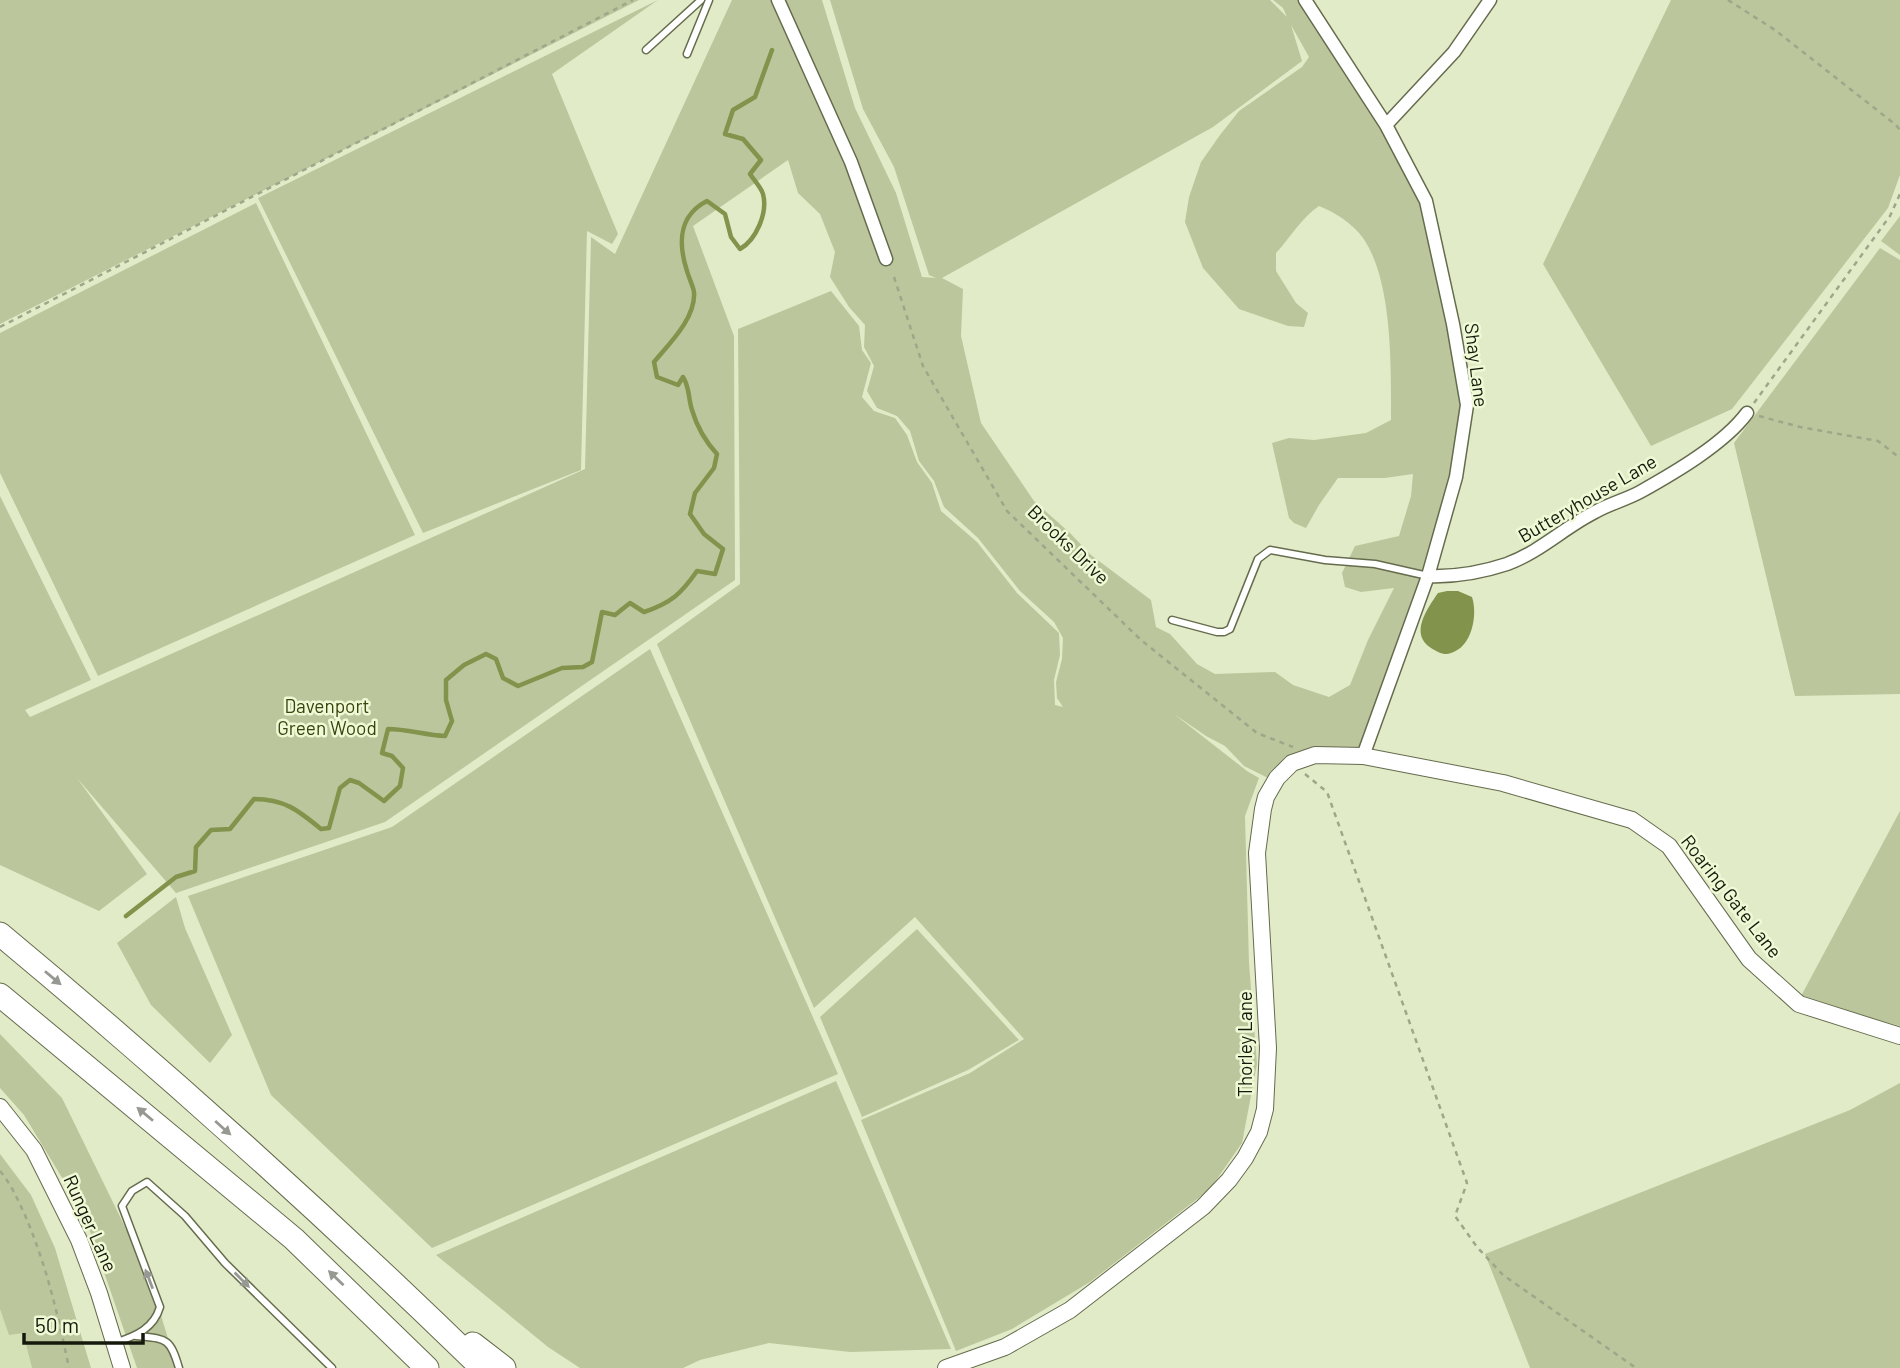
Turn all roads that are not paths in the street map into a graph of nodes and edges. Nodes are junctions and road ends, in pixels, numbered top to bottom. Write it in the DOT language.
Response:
graph roads {
  1 [pos="701,0"];
  2 [pos="709,0"];
  3 [pos="778,0"];
  4 [pos="1305,0"];
  5 [pos="1490,0"];
  6 [pos="646,50"];
  7 [pos="687,54"];
  8 [pos="1385,125"];
  9 [pos="886,259"];
  10 [pos="1747,413"];
  11 [pos="1428,576"];
  12 [pos="1172,620"];
  13 [pos="1363,755"];
  14 [pos="0,934"];
  15 [pos="0,995"];
  16 [pos="1900,1035"];
  17 [pos="0,1107"];
  18 [pos="393,1281"];
  19 [pos="385,1326"];
  20 [pos="136,1336"];
  21 [pos="115,1342"];
  22 [pos="122,1368"];
  23 [pos="178,1368"];
  24 [pos="332,1368"];
  25 [pos="418,1368"];
  26 [pos="428,1368"];
  27 [pos="482,1368"];
  28 [pos="504,1368"];
  29 [pos="946,1368"];
  1 -- 6 [label="lane"];
  2 -- 7 [label="lane"];
  3 -- 9 [label="street"];
  4 -- 8 [label="street, Shay Lane"];
  5 -- 8 [label="street"];
  8 -- 11 [label="street, Shay Lane"];
  10 -- 11 [label="street, Butteryhouse Lane"];
  11 -- 12 [label="lane"];
  11 -- 13 [label="street, Shay Lane"];
  13 -- 16 [label="street, Roaring Gate Lane"];
  13 -- 29 [label="street, Thorley Lane"];
  14 -- 18 [label="highway, one-way"];
  19 -- 15 [label="highway, one-way"];
  17 -- 21 [label="street, Runger Lane"];
  18 -- 27 [label="highway"];
  18 -- 28 [label="highway"];
  19 -- 25 [label="highway"];
  19 -- 26 [label="highway"];
  20 -- 21 [label="lane"];
  20 -- 23 [label="lane"];
  20 -- 24 [label="lane, one-way"];
  21 -- 22 [label="street, Runger Lane"];
}
